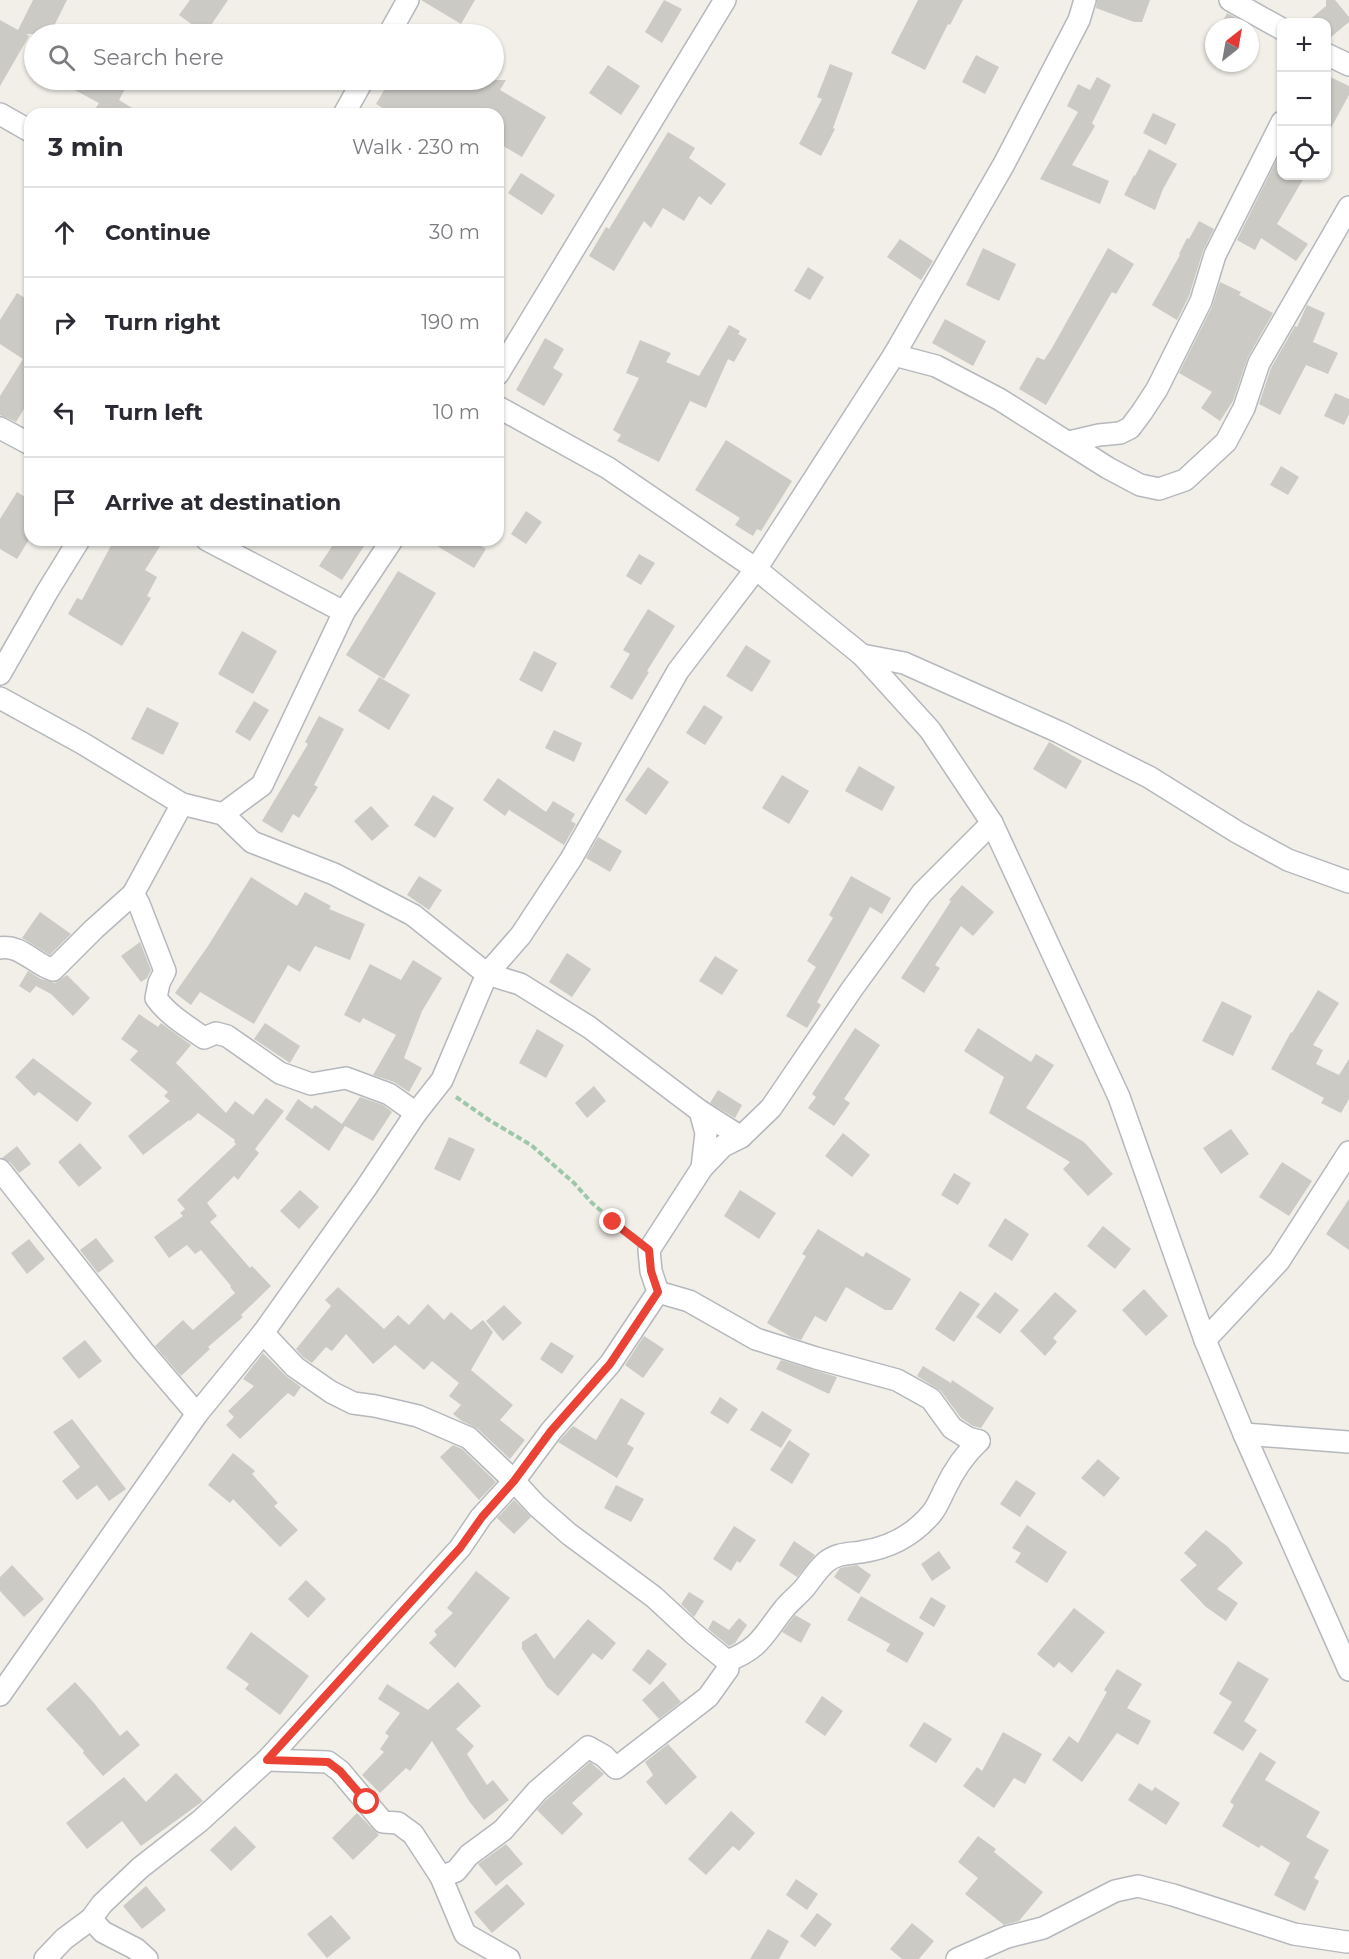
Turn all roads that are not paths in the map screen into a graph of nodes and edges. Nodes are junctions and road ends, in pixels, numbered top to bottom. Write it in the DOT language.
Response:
graph roads {
  1 [pos="408,0"];
  2 [pos="725,0"];
  3 [pos="1085,0"];
  4 [pos="1230,0"];
  5 [pos="395,24"];
  6 [pos="1277,27"];
  7 [pos="1331,56"];
  8 [pos="1349,65"];
  9 [pos="357,90"];
  10 [pos="347,108"];
  11 [pos="0,114"];
  12 [pos="1279,126"];
  13 [pos="24,128"];
  14 [pos="1349,207"];
  15 [pos="894,355"];
  16 [pos="504,364"];
  17 [pos="504,409"];
  18 [pos="0,428"];
  19 [pos="24,441"];
  20 [pos="1069,442"];
  21 [pos="75,546"];
  22 [pos="218,546"];
  23 [pos="388,546"];
  24 [pos="756,569"];
  25 [pos="344,612"];
  26 [pos="862,655"];
  27 [pos="0,674"];
  28 [pos="0,698"];
  29 [pos="182,804"];
  30 [pos="223,814"];
  31 [pos="992,823"];
  32 [pos="1349,882"];
  33 [pos="133,894"];
  34 [pos="0,948"];
  35 [pos="487,974"];
  36 [pos="700,1111"];
  37 [pos="416,1113"];
  38 [pos="741,1137"];
  39 [pos="1349,1152"];
  40 [pos="702,1168"];
  41 [pos="0,1170"];
  42 [pos="658,1292"];
  43 [pos="263,1333"];
  44 [pos="1205,1340"];
  45 [pos="197,1414"];
  46 [pos="1244,1434"];
  47 [pos="1349,1442"];
  48 [pos="514,1481"];
  49 [pos="727,1661"];
  50 [pos="1349,1670"];
  51 [pos="0,1695"];
  52 [pos="267,1760"];
  53 [pos="441,1877"];
  54 [pos="91,1919"];
  55 [pos="1347,1942"];
  56 [pos="45,1959"];
  57 [pos="147,1959"];
  58 [pos="509,1959"];
  59 [pos="957,1959"];
  1 -- 5 [label="street"];
  2 -- 16 [label="street"];
  3 -- 15 [label="street"];
  4 -- 6 [label="street"];
  7 -- 8 [label="street"];
  9 -- 10 [label="street"];
  11 -- 13 [label="street"];
  12 -- 20 [label="street"];
  14 -- 20 [label="street"];
  15 -- 20 [label="street"];
  15 -- 24 [label="street"];
  17 -- 24 [label="street"];
  18 -- 19 [label="street"];
  21 -- 27 [label="street"];
  22 -- 25 [label="street"];
  23 -- 25 [label="street"];
  24 -- 26 [label="street"];
  24 -- 35 [label="street"];
  25 -- 30 [label="street"];
  26 -- 31 [label="street"];
  26 -- 32 [label="street"];
  28 -- 29 [label="street"];
  29 -- 30 [label="street"];
  29 -- 33 [label="street"];
  30 -- 35 [label="street"];
  31 -- 38 [label="street"];
  31 -- 44 [label="street"];
  33 -- 34 [label="street"];
  33 -- 37 [label="street"];
  35 -- 36 [label="street"];
  35 -- 37 [label="street"];
  36 -- 38 [label="street"];
  36 -- 40 [label="street"];
  37 -- 43 [label="street"];
  38 -- 40 [label="street"];
  39 -- 44 [label="street"];
  40 -- 42 [label="street"];
  41 -- 45 [label="street"];
  42 -- 48 [label="street"];
  42 -- 49 [label="street"];
  43 -- 45 [label="street"];
  43 -- 48 [label="street"];
  44 -- 46 [label="street"];
  45 -- 51 [label="street"];
  46 -- 47 [label="street"];
  46 -- 50 [label="street"];
  48 -- 49 [label="street"];
  48 -- 52 [label="street"];
  49 -- 53 [label="street"];
  52 -- 53 [label="street"];
  52 -- 54 [label="street"];
  53 -- 58 [label="street"];
  54 -- 56 [label="street"];
  54 -- 57 [label="street"];
  55 -- 59 [label="street"];
}
